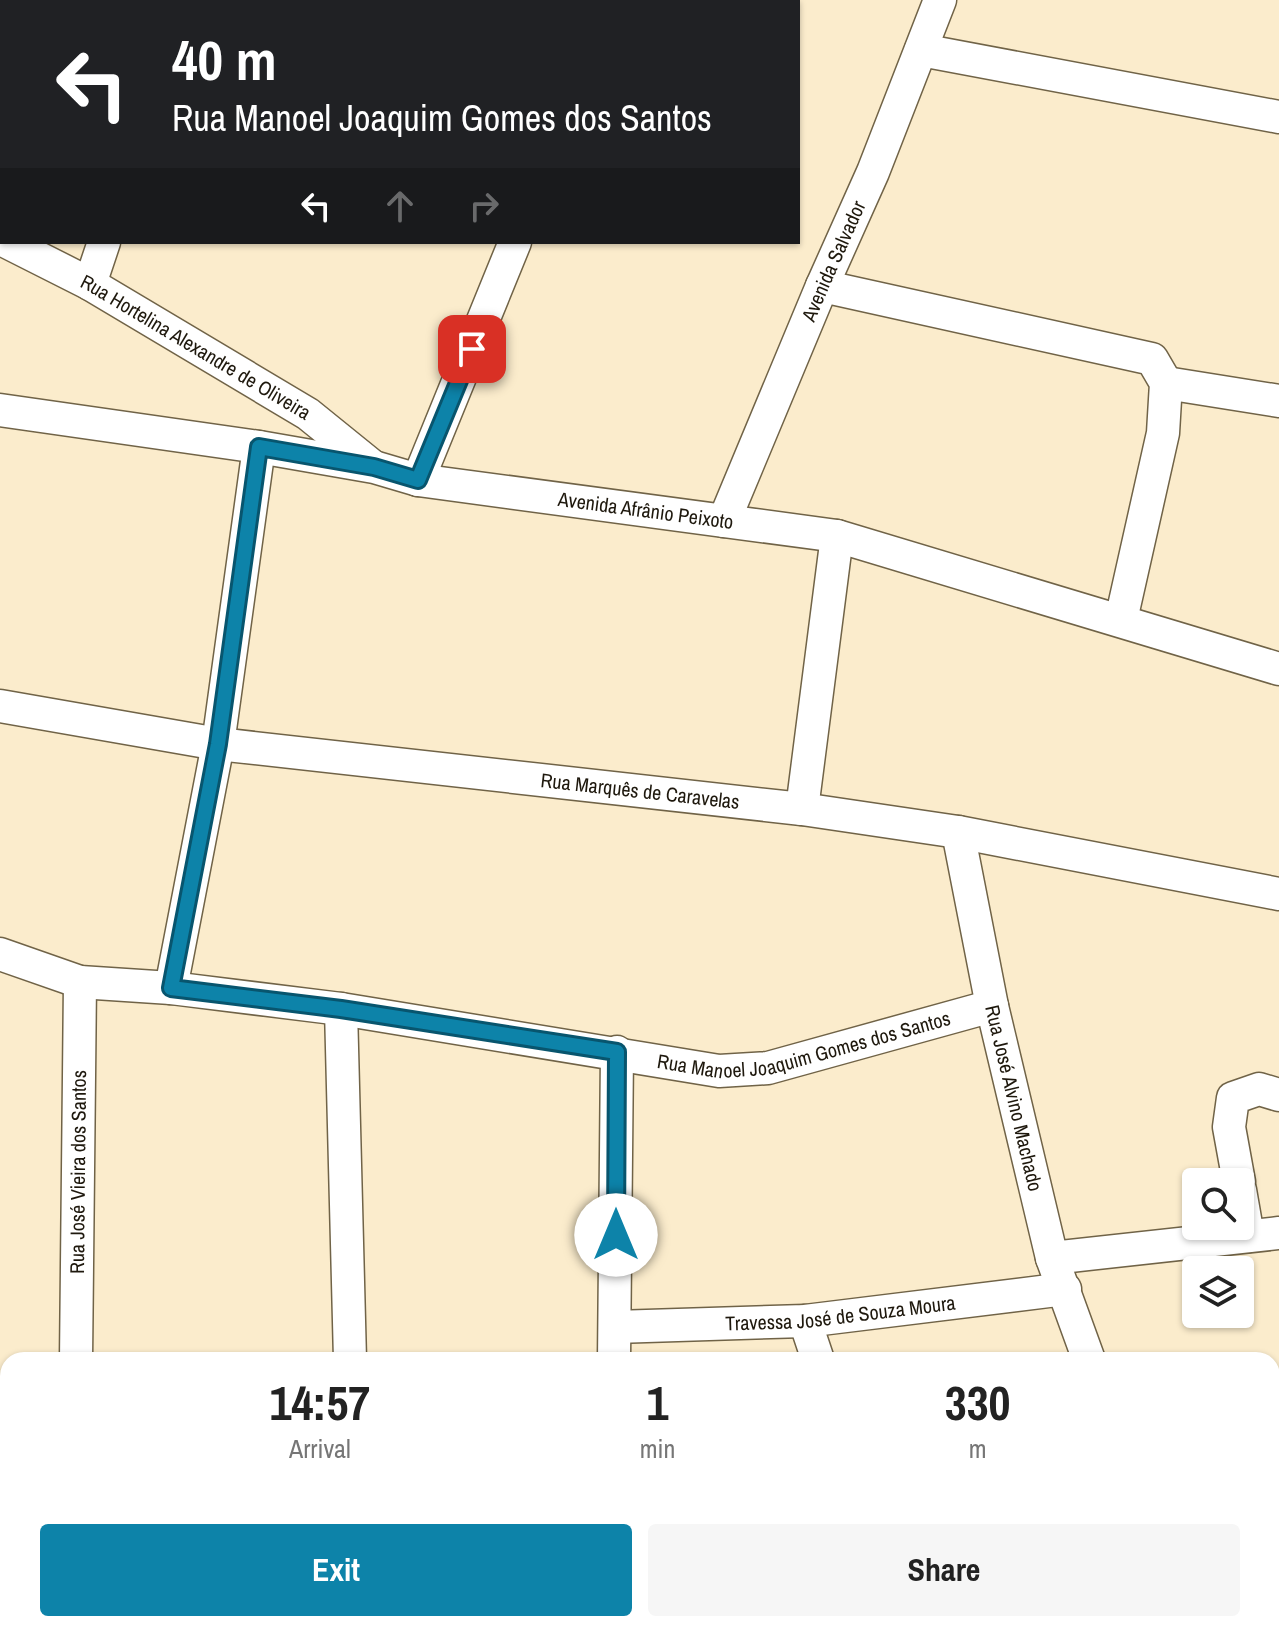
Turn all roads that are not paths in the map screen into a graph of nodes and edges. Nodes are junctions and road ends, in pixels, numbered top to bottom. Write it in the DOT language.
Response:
graph roads {
  1 [pos="940,0"];
  2 [pos="921,50"];
  3 [pos="1279,117"];
  4 [pos="11,244"];
  5 [pos="103,244"];
  6 [pos="514,244"];
  7 [pos="90,284"];
  8 [pos="822,286"];
  9 [pos="1166,383"];
  10 [pos="1279,401"];
  11 [pos="0,410"];
  12 [pos="259,447"];
  13 [pos="374,467"];
  14 [pos="418,480"];
  15 [pos="724,521"];
  16 [pos="837,536"];
  17 [pos="1121,620"];
  18 [pos="1279,669"];
  19 [pos="0,706"];
  20 [pos="218,744"];
  21 [pos="802,809"];
  22 [pos="958,832"];
  23 [pos="1279,894"];
  24 [pos="0,954"];
  25 [pos="80,982"];
  26 [pos="171,988"];
  27 [pos="992,1006"];
  28 [pos="341,1009"];
  29 [pos="617,1052"];
  30 [pos="1279,1095"];
  31 [pos="1236,1168"];
  32 [pos="1254,1216"];
  33 [pos="1264,1234"];
  34 [pos="1052,1258"];
  35 [pos="1065,1289"];
  36 [pos="805,1321"];
  37 [pos="615,1327"];
  38 [pos="76,1352"];
  39 [pos="350,1352"];
  40 [pos="614,1352"];
  41 [pos="815,1352"];
  42 [pos="1086,1352"];
  1 -- 2 [label="street, Avenida Salvador"];
  2 -- 3 [label="street"];
  2 -- 8 [label="street, Avenida Salvador"];
  4 -- 7 [label="street, Rua Hortelina Alexandre de Oliveira"];
  5 -- 7 [label="street"];
  6 -- 14 [label="street"];
  7 -- 13 [label="street, Rua Hortelina Alexandre de Oliveira"];
  8 -- 9 [label="street"];
  8 -- 15 [label="street, Avenida Salvador"];
  9 -- 10 [label="street"];
  9 -- 17 [label="street"];
  11 -- 12 [label="street, Avenida Afrânio Peixoto"];
  12 -- 13 [label="street, Avenida Afrânio Peixoto"];
  12 -- 20 [label="street"];
  13 -- 14 [label="street, Avenida Afrânio Peixoto"];
  14 -- 15 [label="street, Avenida Afrânio Peixoto"];
  15 -- 16 [label="street, Avenida Afrânio Peixoto"];
  16 -- 17 [label="street, Avenida Afrânio Peixoto"];
  16 -- 21 [label="street"];
  17 -- 18 [label="street, Avenida Afrânio Peixoto"];
  19 -- 20 [label="street, Rua Marquês de Caravelas"];
  20 -- 21 [label="street, Rua Marquês de Caravelas"];
  20 -- 26 [label="street"];
  21 -- 22 [label="street, Rua Marquês de Caravelas"];
  22 -- 23 [label="street, Rua Marquês de Caravelas"];
  22 -- 27 [label="street, Rua José Alvino Machado"];
  24 -- 25 [label="street, Rua Manoel Joaquim Gomes dos Santos"];
  25 -- 26 [label="street, Rua Manoel Joaquim Gomes dos Santos"];
  25 -- 38 [label="street, Rua José Vieira dos Santos"];
  26 -- 28 [label="street, Rua Manoel Joaquim Gomes dos Santos"];
  27 -- 29 [label="street, Rua Manoel Joaquim Gomes dos Santos"];
  27 -- 34 [label="street, Rua José Alvino Machado"];
  28 -- 29 [label="street, Rua Manoel Joaquim Gomes dos Santos"];
  28 -- 39 [label="street"];
  29 -- 37 [label="street"];
  30 -- 31 [label="street"];
  32 -- 33 [label="street"];
  33 -- 34 [label="street"];
  34 -- 35 [label="street, Rua José Alvino Machado"];
  35 -- 36 [label="street, Travessa José de Souza Moura"];
  35 -- 42 [label="street, Rua José Alvino Machado"];
  36 -- 37 [label="street, Travessa José de Souza Moura"];
  36 -- 41 [label="street"];
  37 -- 40 [label="street"];
}
